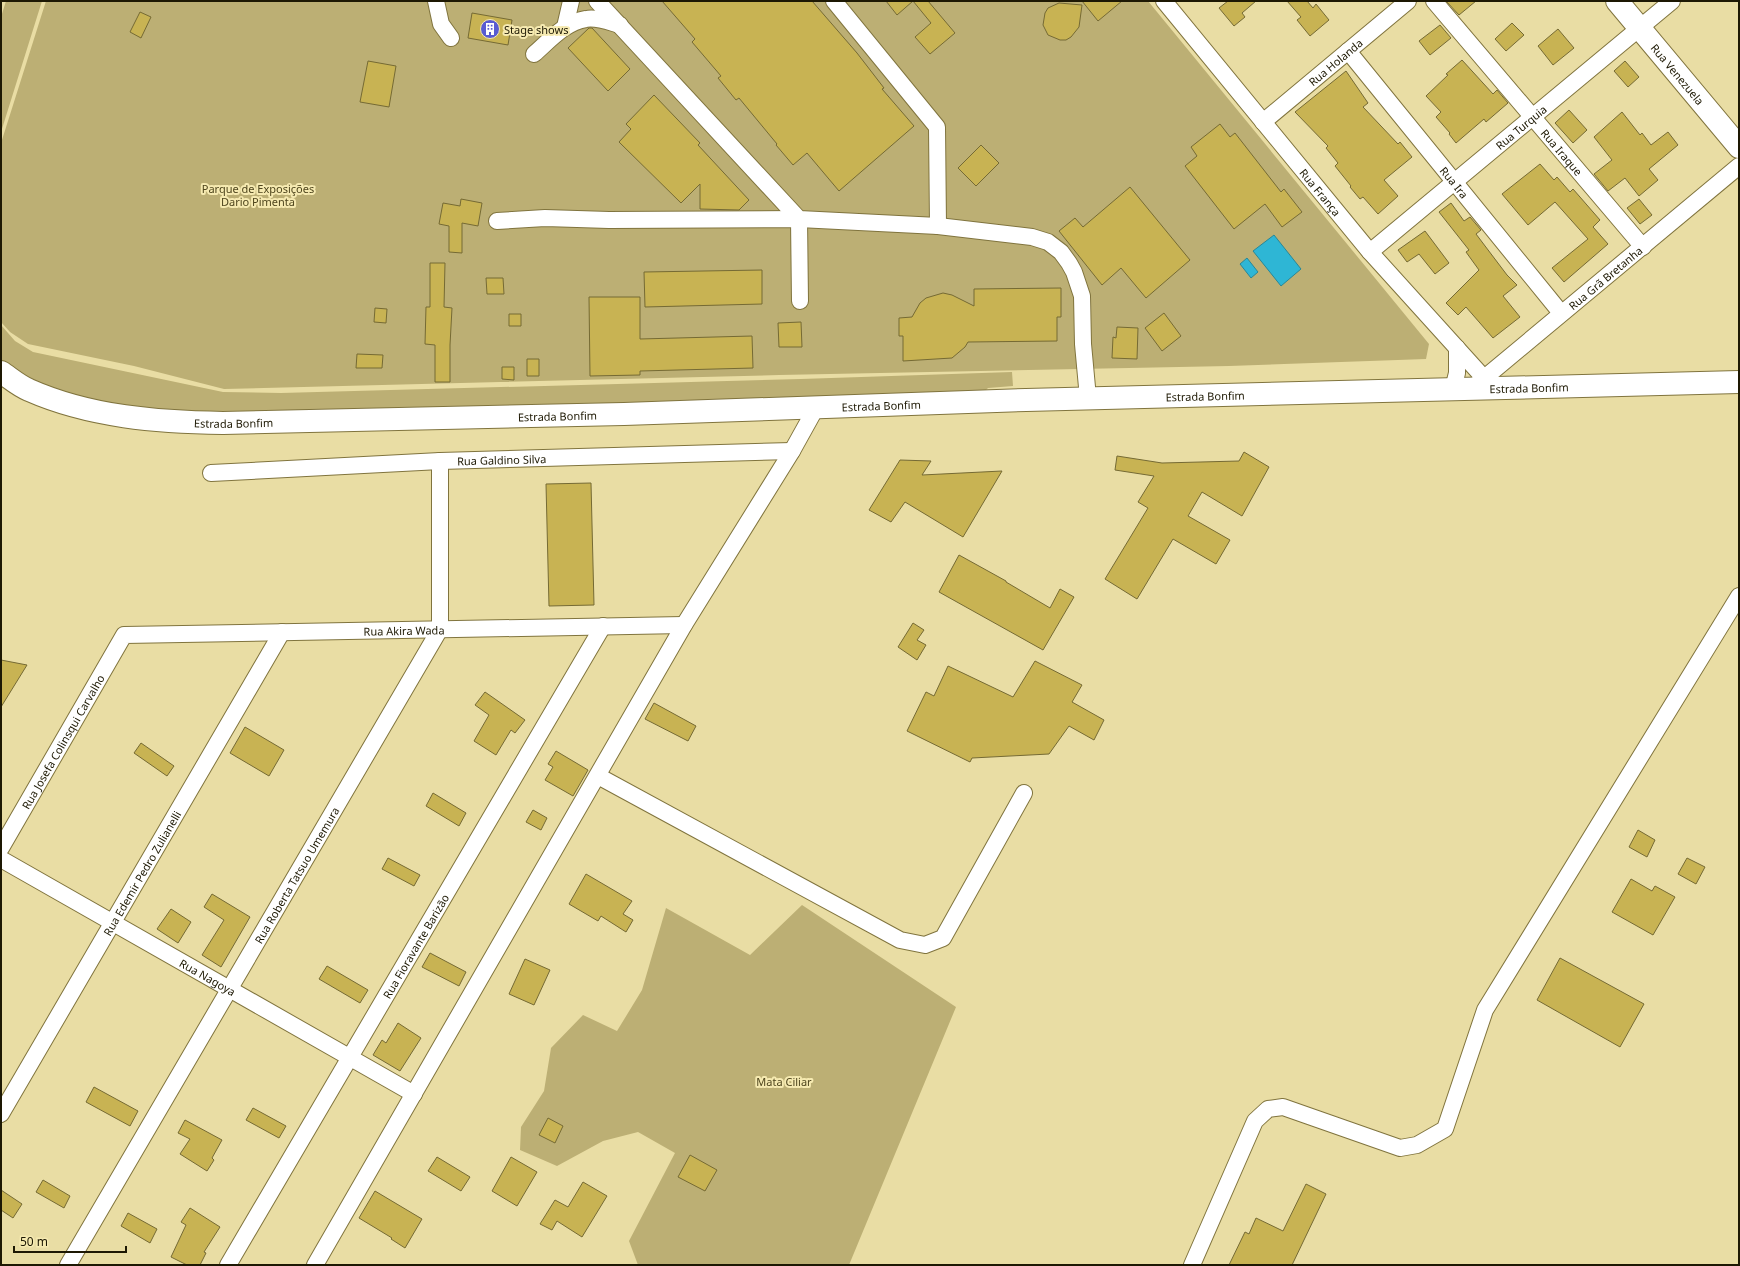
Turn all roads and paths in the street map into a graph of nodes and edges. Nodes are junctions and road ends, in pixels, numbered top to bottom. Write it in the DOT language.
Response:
graph roads {
  1 [pos="436,1"];
  2 [pos="571,1"];
  3 [pos="597,1"];
  4 [pos="834,1"];
  5 [pos="1164,1"];
  6 [pos="1408,1"];
  7 [pos="1434,1"];
  8 [pos="1617,1"];
  9 [pos="1672,1"];
  10 [pos="620,25"];
  11 [pos="565,27"];
  12 [pos="1640,28"];
  13 [pos="451,38"];
  14 [pos="1348,51"];
  15 [pos="534,54"];
  16 [pos="1532,117"];
  17 [pos="1263,122"];
  18 [pos="1739,147"];
  19 [pos="1739,166"];
  20 [pos="1455,181"];
  21 [pos="799,219"];
  22 [pos="497,221"];
  23 [pos="938,226"];
  24 [pos="1643,248"];
  25 [pos="1370,252"];
  26 [pos="800,301"];
  27 [pos="1561,313"];
  28 [pos="1457,348"];
  29 [pos="1,372"];
  30 [pos="1739,382"];
  31 [pos="1470,385"];
  32 [pos="1,390"];
  33 [pos="28,390"];
  34 [pos="1088,398"];
  35 [pos="817,406"];
  36 [pos="792,451"];
  37 [pos="440,461"];
  38 [pos="211,473"];
  39 [pos="1739,596"];
  40 [pos="603,626"];
  41 [pos="684,626"];
  42 [pos="440,629"];
  43 [pos="282,632"];
  44 [pos="124,635"];
  45 [pos="598,776"];
  46 [pos="1024,793"];
  47 [pos="1,848"];
  48 [pos="1,859"];
  49 [pos="113,923"];
  50 [pos="229,989"];
  51 [pos="350,1057"];
  52 [pos="414,1094"];
  53 [pos="1,1114"];
  54 [pos="68,1265"];
  55 [pos="228,1265"];
  56 [pos="315,1265"];
  57 [pos="1192,1265"];
  1 -- 13 [label="street"];
  2 -- 11 [label="street"];
  3 -- 10 [label="street"];
  4 -- 23 [label="street"];
  5 -- 17 [label="street, Rua França"];
  6 -- 14 [label="street, Rua Holanda"];
  7 -- 16 [label="street, Rua Iraque"];
  8 -- 12 [label="main road, Rua Venezuela"];
  9 -- 12 [label="street, Rua Turquia"];
  10 -- 11 [label="street"];
  10 -- 21 [label="street"];
  11 -- 15 [label="street"];
  12 -- 16 [label="street, Rua Turquia"];
  12 -- 18 [label="main road, Rua Venezuela"];
  14 -- 17 [label="street, Rua Holanda"];
  14 -- 20 [label="street, Rua Ira"];
  16 -- 20 [label="street, Rua Turquia"];
  16 -- 24 [label="street, Rua Iraque"];
  17 -- 25 [label="street, Rua França"];
  19 -- 24 [label="street, Rua Grã Bretanha"];
  20 -- 25 [label="street, Rua Turquia"];
  20 -- 27 [label="street, Rua Ira"];
  21 -- 22 [label="street"];
  21 -- 23 [label="street"];
  21 -- 26 [label="street"];
  23 -- 34 [label="street"];
  24 -- 27 [label="street, Rua Grã Bretanha"];
  25 -- 28 [label="street, Rua França"];
  27 -- 31 [label="street, Rua Grã Bretanha"];
  28 -- 31 [label="street, Rua França"];
  28 -- 31 [label="street"];
  29 -- 33 [label="main road, Estrada Bonfim"];
  30 -- 31 [label="main road, Estrada Bonfim"];
  31 -- 34 [label="main road, Estrada Bonfim"];
  32 -- 33 [label="main road, Estrada Bonfim"];
  33 -- 35 [label="main road, Estrada Bonfim"];
  34 -- 35 [label="main road, Estrada Bonfim"];
  35 -- 36 [label="street"];
  36 -- 37 [label="street, Rua Galdino Silva"];
  36 -- 41 [label="street"];
  37 -- 38 [label="street, Rua Galdino Silva"];
  37 -- 42 [label="street"];
  39 -- 57 [label="street"];
  40 -- 41 [label="street, Rua Akira Wada"];
  40 -- 42 [label="street, Rua Akira Wada"];
  40 -- 51 [label="street, Rua Fioravante Barizão"];
  41 -- 45 [label="street"];
  42 -- 43 [label="street, Rua Akira Wada"];
  42 -- 50 [label="street, Rua Roberta Tatsuo Umemura"];
  43 -- 44 [label="street, Rua Akira Wada"];
  43 -- 49 [label="street, Rua Edemir Pedro Zulianelli"];
  44 -- 47 [label="street, Rua Josefa Colinsqui Carvalho"];
  45 -- 46 [label="street"];
  45 -- 52 [label="street"];
  48 -- 49 [label="street, Rua Nagoya"];
  49 -- 50 [label="street, Rua Nagoya"];
  49 -- 53 [label="street, Rua Edemir Pedro Zulianelli"];
  50 -- 51 [label="street, Rua Nagoya"];
  50 -- 54 [label="street, Rua Roberta Tatsuo Umemura"];
  51 -- 52 [label="street, Rua Nagoya"];
  51 -- 55 [label="street, Rua Fioravante Barizão"];
  52 -- 56 [label="street"];
}
